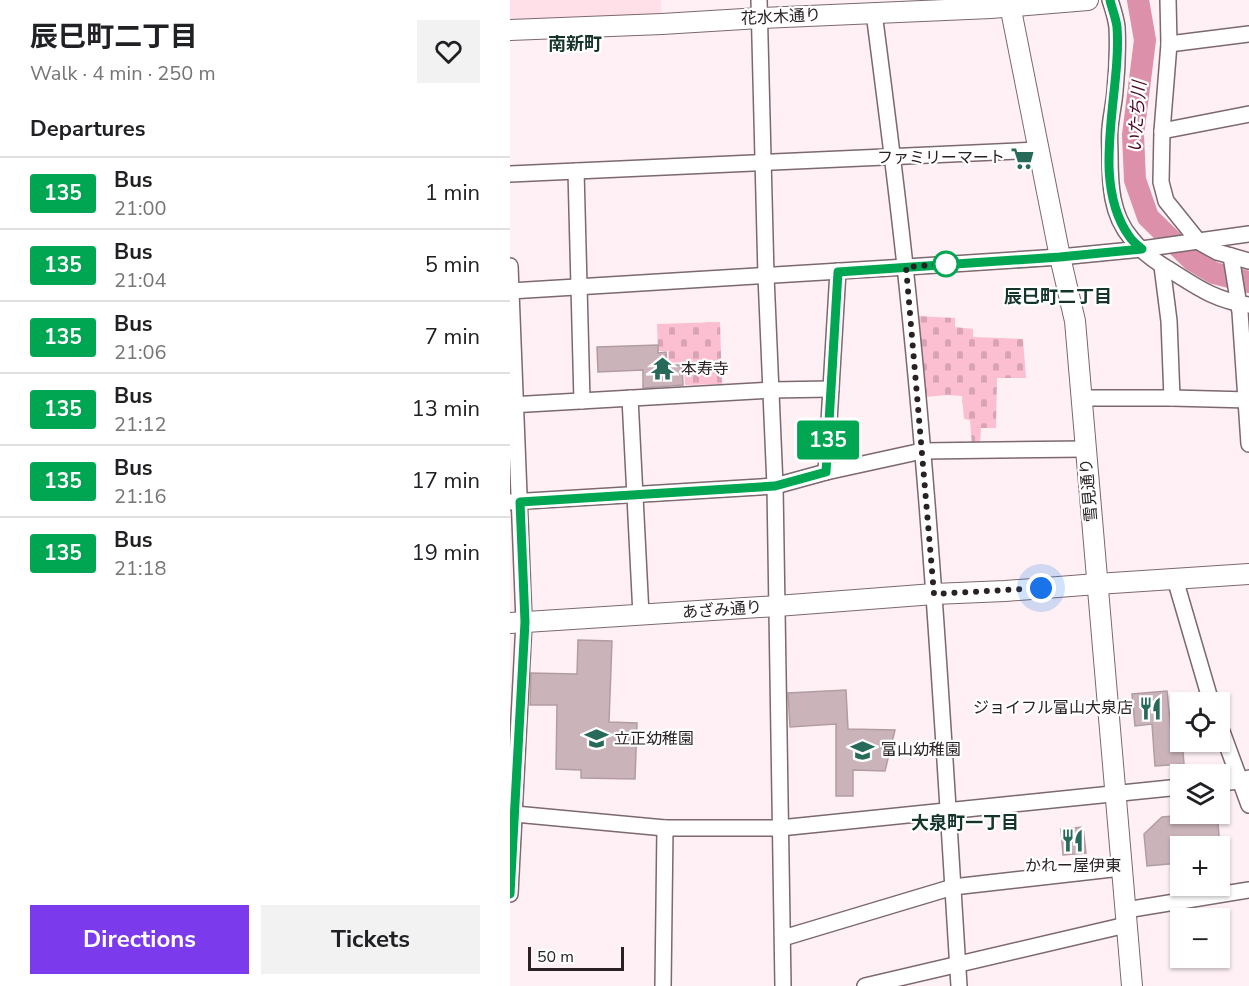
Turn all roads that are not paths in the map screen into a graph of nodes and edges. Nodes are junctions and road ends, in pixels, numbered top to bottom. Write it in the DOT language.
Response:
graph roads {
  1 [pos="1088,0"];
  2 [pos="1110,0"];
  3 [pos="1168,0"];
  4 [pos="1010,3"];
  5 [pos="759,9"];
  6 [pos="874,13"];
  7 [pos="510,30"];
  8 [pos="1249,34"];
  9 [pos="1169,44"];
  10 [pos="1249,114"];
  11 [pos="1162,130"];
  12 [pos="1039,150"];
  13 [pos="893,157"];
  14 [pos="764,162"];
  15 [pos="576,171"];
  16 [pos="510,174"];
  17 [pos="1249,234"];
  18 [pos="1198,242"];
  19 [pos="1142,249"];
  20 [pos="1060,257"];
  21 [pos="1231,259"];
  22 [pos="1249,261"];
  23 [pos="510,266"];
  24 [pos="1162,266"];
  25 [pos="906,267"];
  26 [pos="838,272"];
  27 [pos="766,276"];
  28 [pos="579,287"];
  29 [pos="511,291"];
  30 [pos="1244,304"];
  31 [pos="831,389"];
  32 [pos="771,390"];
  33 [pos="630,398"];
  34 [pos="1082,398"];
  35 [pos="1172,398"];
  36 [pos="1248,400"];
  37 [pos="582,401"];
  38 [pos="513,405"];
  39 [pos="1249,444"];
  40 [pos="1085,448"];
  41 [pos="922,451"];
  42 [pos="826,472"];
  43 [pos="775,486"];
  44 [pos="635,494"];
  45 [pos="515,502"];
  46 [pos="1249,574"];
  47 [pos="1175,579"];
  48 [pos="1097,584"];
  49 [pos="934,594"];
  50 [pos="777,606"];
  51 [pos="641,615"];
  52 [pos="517,623"];
  53 [pos="1208,692"];
  54 [pos="1230,748"];
  55 [pos="1244,779"];
  56 [pos="1170,788"];
  57 [pos="1116,793"];
  58 [pos="1249,805"];
  59 [pos="948,811"];
  60 [pos="515,814"];
  61 [pos="665,828"];
  62 [pos="780,828"];
  63 [pos="1122,868"];
  64 [pos="510,887"];
  65 [pos="953,887"];
  66 [pos="1249,891"];
  67 [pos="510,894"];
  68 [pos="1126,917"];
  69 [pos="783,938"];
  70 [pos="958,964"];
  71 [pos="663,986"];
  72 [pos="783,986"];
  73 [pos="865,986"];
  74 [pos="959,986"];
  75 [pos="1132,986"];
  1 -- 4 [label="street, 花水木通り"];
  2 -- 19 [label="street"];
  3 -- 9 [label="street"];
  4 -- 6 [label="street, 花水木通り"];
  4 -- 12 [label="street, 雪見通り"];
  5 -- 6 [label="street, 花水木通り"];
  5 -- 7 [label="street, 花水木通り"];
  5 -- 14 [label="street"];
  6 -- 13 [label="street"];
  8 -- 9 [label="street"];
  9 -- 11 [label="street"];
  10 -- 11 [label="street"];
  11 -- 18 [label="street"];
  12 -- 13 [label="street"];
  12 -- 20 [label="street, 雪見通り"];
  13 -- 14 [label="street"];
  13 -- 25 [label="street"];
  14 -- 15 [label="street"];
  14 -- 27 [label="street"];
  15 -- 16 [label="street"];
  15 -- 28 [label="street"];
  17 -- 18 [label="street"];
  18 -- 19 [label="street"];
  18 -- 21 [label="street"];
  19 -- 20 [label="street"];
  19 -- 24 [label="street"];
  20 -- 25 [label="street"];
  20 -- 34 [label="street, 雪見通り"];
  21 -- 22 [label="street"];
  21 -- 30 [label="street"];
  23 -- 29 [label="street"];
  24 -- 30 [label="street"];
  24 -- 35 [label="street"];
  25 -- 26 [label="street"];
  25 -- 41 [label="street"];
  26 -- 27 [label="street"];
  26 -- 31 [label="street"];
  27 -- 28 [label="street"];
  27 -- 32 [label="street"];
  28 -- 29 [label="street"];
  28 -- 37 [label="street"];
  29 -- 38 [label="street"];
  30 -- 36 [label="street"];
  31 -- 32 [label="street"];
  31 -- 42 [label="street"];
  32 -- 33 [label="street"];
  32 -- 43 [label="street"];
  33 -- 37 [label="street"];
  33 -- 44 [label="street"];
  34 -- 35 [label="street"];
  34 -- 40 [label="street, 雪見通り"];
  35 -- 36 [label="street"];
  36 -- 39 [label="street"];
  37 -- 38 [label="street"];
  38 -- 45 [label="street"];
  40 -- 41 [label="street"];
  40 -- 48 [label="street, 雪見通り"];
  41 -- 42 [label="street"];
  41 -- 49 [label="street"];
  42 -- 43 [label="street"];
  43 -- 44 [label="street"];
  43 -- 50 [label="street"];
  44 -- 45 [label="street"];
  44 -- 51 [label="street"];
  45 -- 52 [label="street"];
  46 -- 47 [label="street, あざみ通り"];
  47 -- 48 [label="street, あざみ通り"];
  47 -- 53 [label="street"];
  48 -- 49 [label="street, あざみ通り"];
  48 -- 57 [label="street, 雪見通り"];
  49 -- 50 [label="street, あざみ通り"];
  49 -- 59 [label="street"];
  50 -- 51 [label="street, あざみ通り"];
  50 -- 62 [label="street"];
  51 -- 52 [label="street, あざみ通り"];
  52 -- 60 [label="street"];
  54 -- 55 [label="street"];
  55 -- 58 [label="street"];
  56 -- 57 [label="street"];
  57 -- 59 [label="street"];
  57 -- 63 [label="street, 雪見通り"];
  59 -- 62 [label="street"];
  59 -- 65 [label="street"];
  60 -- 61 [label="street"];
  60 -- 64 [label="street"];
  61 -- 62 [label="street"];
  61 -- 71 [label="street"];
  62 -- 69 [label="street"];
  63 -- 65 [label="street"];
  63 -- 68 [label="street, 雪見通り"];
  64 -- 67 [label="street"];
  65 -- 69 [label="street"];
  65 -- 70 [label="street"];
  66 -- 68 [label="street"];
  68 -- 70 [label="street"];
  68 -- 75 [label="street, 雪見通り"];
  69 -- 72 [label="street"];
  70 -- 73 [label="street"];
  70 -- 74 [label="street"];
}
